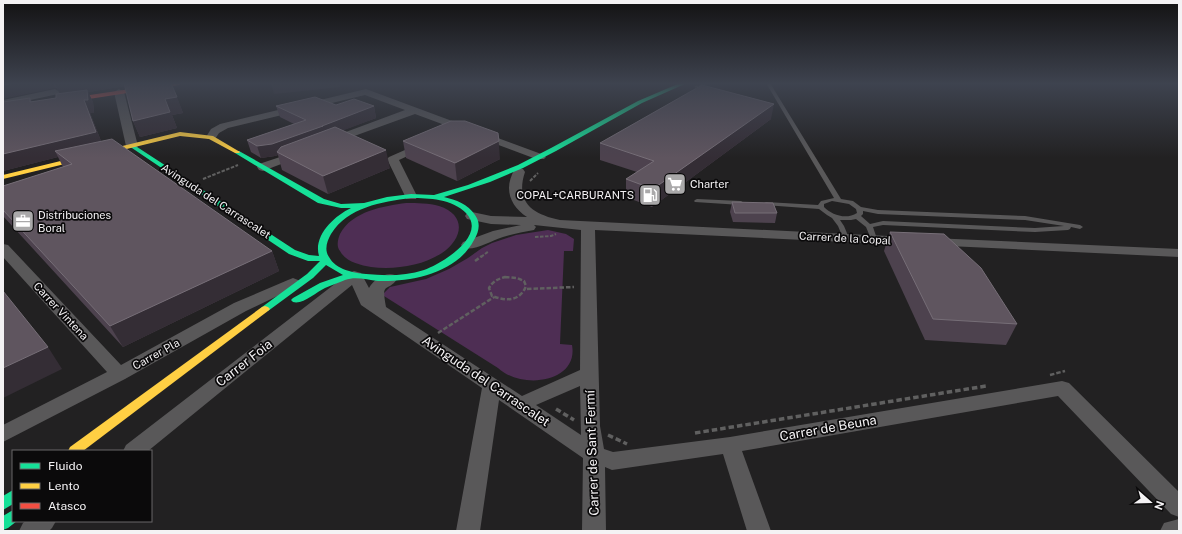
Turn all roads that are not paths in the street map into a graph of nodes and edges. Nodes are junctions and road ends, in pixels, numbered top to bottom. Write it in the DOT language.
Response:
graph roads {
  1 [pos="22,108"];
  2 [pos="123,108"];
  3 [pos="300,108"];
  4 [pos="409,108"];
  5 [pos="629,108"];
  6 [pos="783,108"];
  7 [pos="415,110"];
  8 [pos="3,111"];
  9 [pos="462,128"];
  10 [pos="445,136"];
  11 [pos="211,137"];
  12 [pos="343,137"];
  13 [pos="432,141"];
  14 [pos="358,144"];
  15 [pos="321,145"];
  16 [pos="132,146"];
  17 [pos="228,147"];
  18 [pos="307,150"];
  19 [pos="144,154"];
  20 [pos="540,157"];
  21 [pos="263,167"];
  22 [pos="523,168"];
  23 [pos="3,177"];
  24 [pos="499,185"];
  25 [pos="411,196"];
  26 [pos="434,197"];
  27 [pos="838,199"];
  28 [pos="697,201"];
  29 [pos="752,204"];
  30 [pos="759,204"];
  31 [pos="365,205"];
  32 [pos="821,207"];
  33 [pos="859,208"];
  34 [pos="472,211"];
  35 [pos="833,216"];
  36 [pos="857,216"];
  37 [pos="545,221"];
  38 [pos="560,224"];
  39 [pos="588,226"];
  40 [pos="872,233"];
  41 [pos="846,238"];
  42 [pos="468,246"];
  43 [pos="3,248"];
  44 [pos="1179,253"];
  45 [pos="308,258"];
  46 [pos="326,259"];
  47 [pos="354,275"];
  48 [pos="310,276"];
  49 [pos="390,278"];
  50 [pos="289,305"];
  51 [pos="378,309"];
  52 [pos="119,374"];
  53 [pos="589,374"];
  54 [pos="492,385"];
  55 [pos="521,404"];
  56 [pos="3,434"];
  57 [pos="730,445"];
  58 [pos="75,450"];
  59 [pos="134,450"];
  60 [pos="594,454"];
  61 [pos="12,497"];
  62 [pos="3,504"];
  63 [pos="1179,507"];
  64 [pos="12,517"];
  65 [pos="43,522"];
  66 [pos="3,524"];
  67 [pos="1179,530"];
  68 [pos="31,531"];
  69 [pos="468,531"];
  70 [pos="594,531"];
  71 [pos="760,531"];
  72 [pos="1172,531"];
  1 -- 8 [label="street"];
  2 -- 16 [label="street"];
  3 -- 11 [label="street"];
  4 -- 7 [label="street"];
  5 -- 20 [label="street"];
  6 -- 27 [label="lane"];
  7 -- 9 [label="street"];
  7 -- 12 [label="street"];
  9 -- 10 [label="street"];
  9 -- 20 [label="street"];
  11 -- 16 [label="street"];
  11 -- 17 [label="street"];
  12 -- 14 [label="street"];
  12 -- 15 [label="street"];
  13 -- 25 [label="street"];
  16 -- 19 [label="street, Avinguda del Carrascalet"];
  16 -- 23 [label="street"];
  17 -- 19 [label="street"];
  17 -- 21 [label="street"];
  18 -- 21 [label="street"];
  19 -- 45 [label="street, Avinguda del Carrascalet"];
  20 -- 22 [label="street"];
  21 -- 31 [label="street"];
  22 -- 24 [label="street"];
  22 -- 26 [label="street"];
  22 -- 37 [label="street, Carrer de la Copal"];
  25 -- 26 [label="street"];
  25 -- 31 [label="street"];
  26 -- 34 [label="street"];
  27 -- 32 [label="lane"];
  27 -- 33 [label="lane"];
  28 -- 29 [label="lane"];
  30 -- 32 [label="lane"];
  31 -- 46 [label="street"];
  32 -- 35 [label="lane"];
  33 -- 36 [label="lane"];
  33 -- 40 [label="lane"];
  34 -- 37 [label="street, Carrer de la Copal"];
  34 -- 42 [label="street"];
  35 -- 36 [label="lane"];
  35 -- 41 [label="lane"];
  36 -- 40 [label="lane"];
  37 -- 38 [label="street, Carrer de la Copal"];
  38 -- 39 [label="street, Carrer de la Copal"];
  38 -- 42 [label="street, Carrer de la Copal"];
  39 -- 41 [label="street, Carrer de la Copal"];
  39 -- 53 [label="street, Carrer de Sant Fermí"];
  40 -- 41 [label="street, Carrer de la Copal"];
  40 -- 44 [label="street, Carrer de la Copal"];
  42 -- 49 [label="street"];
  43 -- 52 [label="street, Carrer Vintena"];
  45 -- 46 [label="street, Avinguda del Carrascalet"];
  45 -- 48 [label="street"];
  46 -- 47 [label="street"];
  46 -- 48 [label="street"];
  47 -- 49 [label="street"];
  47 -- 50 [label="street"];
  47 -- 51 [label="street, Avinguda del Carrascalet"];
  47 -- 59 [label="street, Carrer Foia"];
  48 -- 52 [label="street, Carrer Pla"];
  48 -- 58 [label="street"];
  49 -- 51 [label="street"];
  51 -- 54 [label="street, Avinguda del Carrascalet"];
  52 -- 56 [label="street, Carrer Pla"];
  53 -- 55 [label="street, Carrer de Sant Fermí"];
  53 -- 60 [label="street, Carrer de Sant Fermí"];
  54 -- 55 [label="street, Avinguda del Carrascalet"];
  54 -- 69 [label="street"];
  55 -- 60 [label="street, Avinguda del Carrascalet"];
  57 -- 60 [label="street, Carrer de Beuna"];
  57 -- 63 [label="street, Carrer de Beuna"];
  57 -- 71 [label="street"];
  60 -- 70 [label="street, Carrer de Sant Fermí"];
  61 -- 62 [label="street"];
  64 -- 66 [label="street"];
  65 -- 68 [label="street"];
  67 -- 72 [label="street"];
}
